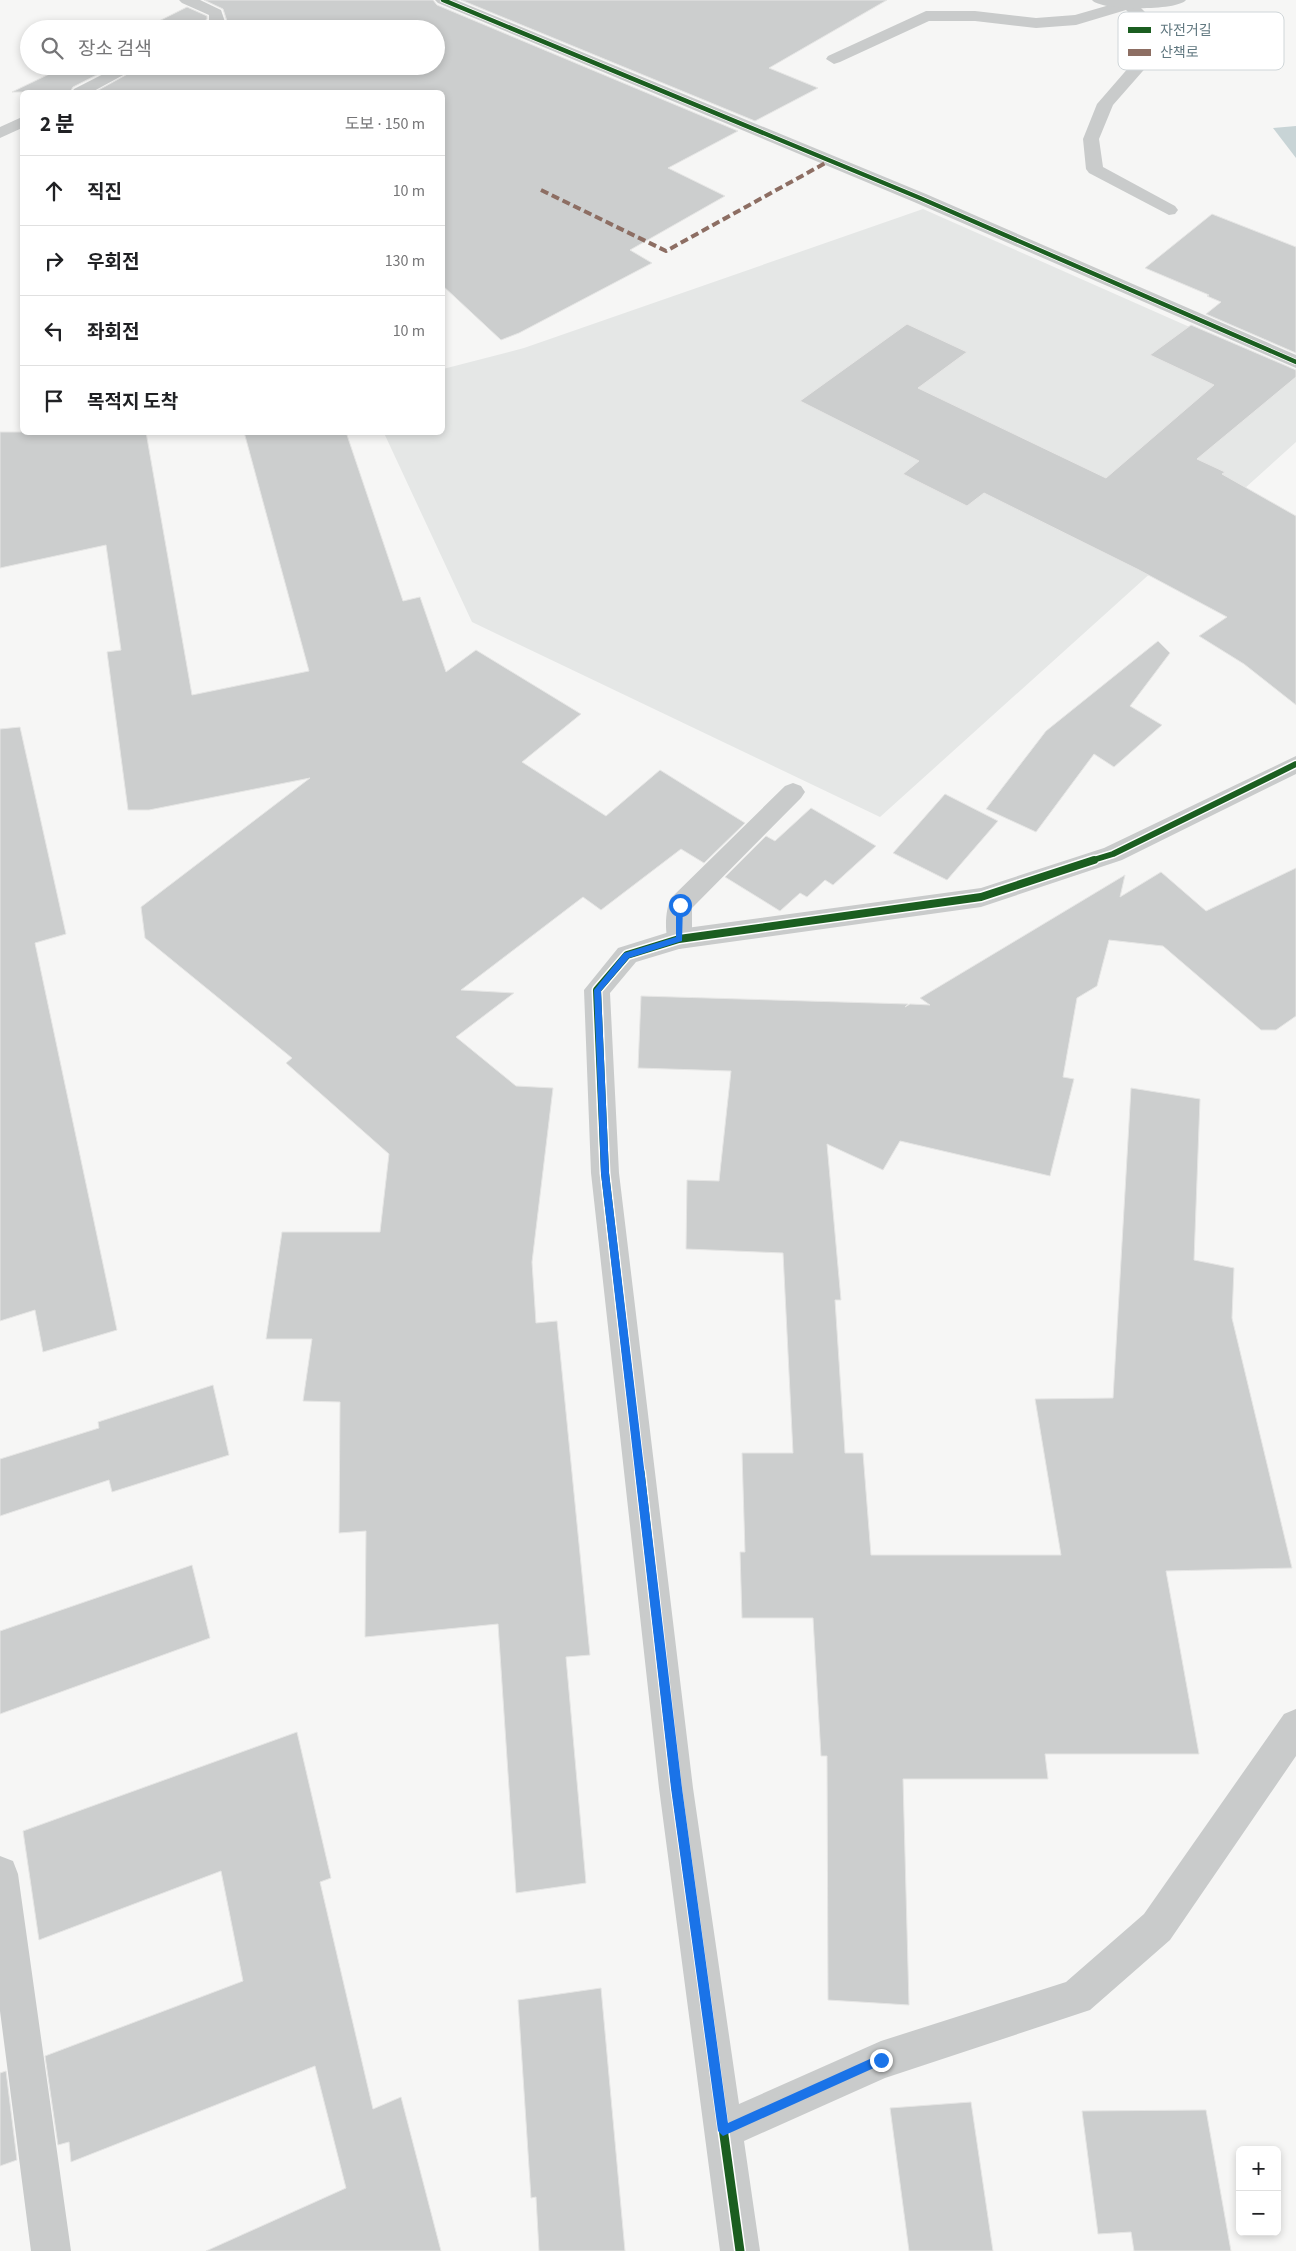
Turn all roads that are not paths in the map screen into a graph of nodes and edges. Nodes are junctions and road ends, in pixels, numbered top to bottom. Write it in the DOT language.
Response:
graph roads {
  1 [pos="187,0"];
  2 [pos="443,0"];
  3 [pos="1100,0"];
  4 [pos="1178,0"];
  5 [pos="1130,4"];
  6 [pos="1138,12"];
  7 [pos="218,20"];
  8 [pos="834,59"];
  9 [pos="1135,70"];
  10 [pos="114,75"];
  11 [pos="84,90"];
  12 [pos="20,123"];
  13 [pos="0,133"];
  14 [pos="1169,210"];
  15 [pos="1296,362"];
  16 [pos="1296,764"];
  17 [pos="793,792"];
  18 [pos="680,939"];
  19 [pos="1296,1726"];
  20 [pos="0,1874"];
  21 [pos="723,2131"];
  22 [pos="51,2251"];
  23 [pos="740,2251"];
  1 -- 7 [label="street"];
  2 -- 15 [label="street"];
  3 -- 5 [label="street"];
  4 -- 5 [label="street"];
  5 -- 6 [label="street"];
  5 -- 8 [label="street"];
  9 -- 14 [label="street"];
  10 -- 11 [label="street"];
  12 -- 13 [label="street"];
  16 -- 18 [label="street"];
  17 -- 18 [label="street"];
  18 -- 21 [label="street"];
  19 -- 21 [label="street"];
  20 -- 22 [label="street"];
  21 -- 23 [label="street"];
}
